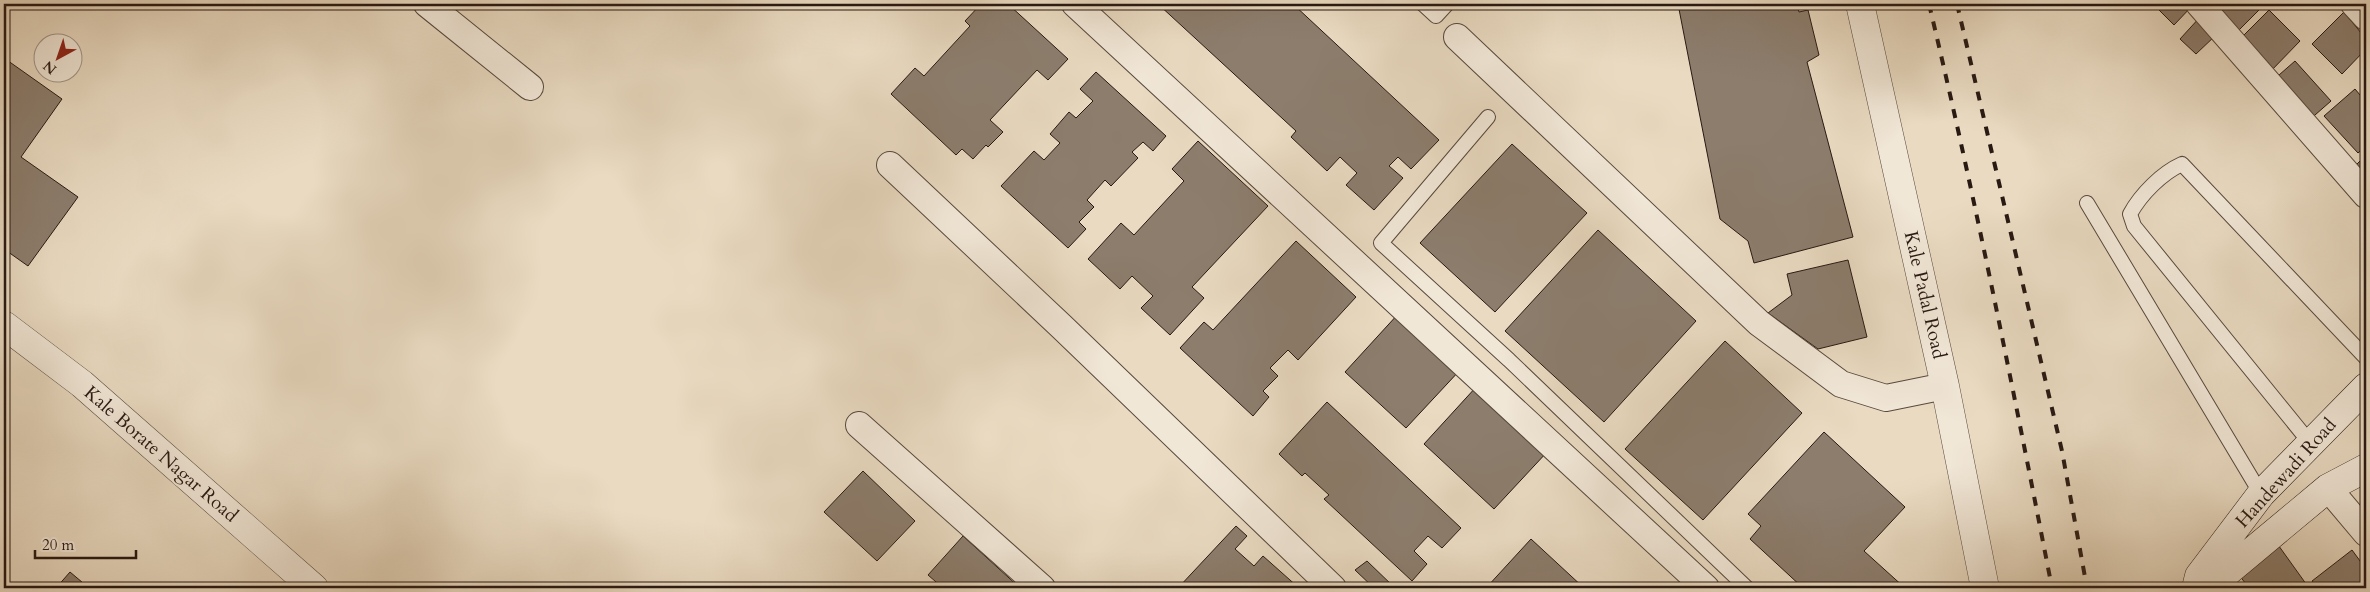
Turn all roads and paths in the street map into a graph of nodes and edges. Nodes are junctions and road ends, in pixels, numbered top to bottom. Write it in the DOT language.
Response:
graph roads {
  1 [pos="427,4"];
  2 [pos="1075,4"];
  3 [pos="1423,4"];
  4 [pos="1447,4"];
  5 [pos="1860,4"];
  6 [pos="2199,4"];
  7 [pos="2354,4"];
  8 [pos="2366,17"];
  9 [pos="1457,36"];
  10 [pos="530,87"];
  11 [pos="1488,117"];
  12 [pos="890,165"];
  13 [pos="2366,195"];
  14 [pos="2087,203"];
  15 [pos="4,325"];
  16 [pos="2366,358"];
  17 [pos="1945,386"];
  18 [pos="2366,387"];
  19 [pos="859,425"];
  20 [pos="2311,444"];
  21 [pos="2366,468"];
  22 [pos="2328,488"];
  23 [pos="2261,494"];
  24 [pos="2366,533"];
  25 [pos="314,588"];
  26 [pos="1042,588"];
  27 [pos="1332,588"];
  28 [pos="1706,588"];
  29 [pos="1746,588"];
  30 [pos="1985,588"];
  31 [pos="2196,588"];
  32 [pos="2208,588"];
  1 -- 10 [label="street"];
  2 -- 28 [label="street"];
  3 -- 4 [label="lane"];
  5 -- 17 [label="street, Kale Padal Road"];
  6 -- 13 [label="street"];
  7 -- 8 [label="street"];
  9 -- 17 [label="street"];
  11 -- 29 [label="lane"];
  12 -- 27 [label="street"];
  14 -- 23 [label="lane"];
  15 -- 25 [label="street, Kale Borate Nagar Road"];
  16 -- 20 [label="lane"];
  17 -- 30 [label="street, Kale Padal Road"];
  18 -- 20 [label="street, Handewadi Road"];
  19 -- 26 [label="street"];
  20 -- 23 [label="street, Handewadi Road"];
  21 -- 22 [label="street"];
  22 -- 24 [label="street"];
  22 -- 32 [label="street"];
  23 -- 31 [label="street, Handewadi Road"];
}
